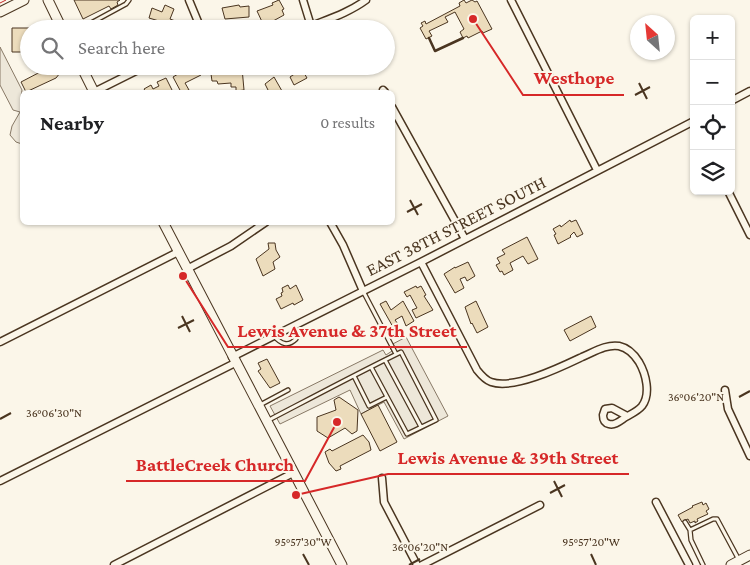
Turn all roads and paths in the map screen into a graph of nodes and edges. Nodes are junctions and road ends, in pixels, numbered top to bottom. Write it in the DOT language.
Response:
graph roads {
  1 [pos="24,0"];
  2 [pos="48,0"];
  3 [pos="129,0"];
  4 [pos="189,0"];
  5 [pos="302,0"];
  6 [pos="366,0"];
  7 [pos="511,0"];
  8 [pos="0,12"];
  9 [pos="58,20"];
  10 [pos="97,20"];
  11 [pos="197,20"];
  12 [pos="309,20"];
  13 [pos="327,20"];
  14 [pos="86,75"];
  15 [pos="128,75"];
  16 [pos="93,90"];
  17 [pos="98,90"];
  18 [pos="750,91"];
  19 [pos="735,99"];
  20 [pos="395,112"];
  21 [pos="690,124"];
  22 [pos="597,170"];
  23 [pos="730,195"];
  24 [pos="164,225"];
  25 [pos="262,225"];
  26 [pos="332,225"];
  27 [pos="750,235"];
  28 [pos="465,239"];
  29 [pos="178,252"];
  30 [pos="421,262"];
  31 [pos="187,269"];
  32 [pos="363,291"];
  33 [pos="291,327"];
  34 [pos="273,336"];
  35 [pos="0,342"];
  36 [pos="396,354"];
  37 [pos="234,360"];
  38 [pos="385,360"];
  39 [pos="371,367"];
  40 [pos="354,376"];
  41 [pos="288,390"];
  42 [pos="724,390"];
  43 [pos="387,397"];
  44 [pos="258,406"];
  45 [pos="627,416"];
  46 [pos="266,421"];
  47 [pos="421,427"];
  48 [pos="750,456"];
  49 [pos="293,474"];
  50 [pos="382,478"];
  51 [pos="0,481"];
  52 [pos="656,502"];
  53 [pos="540,505"];
  54 [pos="685,522"];
  55 [pos="690,530"];
  56 [pos="750,555"];
  57 [pos="735,563"];
  58 [pos="114,565"];
  59 [pos="342,565"];
  60 [pos="417,565"];
  61 [pos="422,565"];
  62 [pos="689,565"];
  63 [pos="704,565"];
  1 -- 8 [label="main road"];
  2 -- 9 [label="main road"];
  3 -- 10 [label="lane"];
  4 -- 11 [label="street"];
  5 -- 12 [label="street"];
  6 -- 13 [label="street"];
  7 -- 22 [label="street"];
  14 -- 16 [label="main road"];
  15 -- 17 [label="street"];
  18 -- 19 [label="street"];
  20 -- 28 [label="street"];
  21 -- 22 [label="street, EAST 38TH STREET SOUTH"];
  22 -- 28 [label="street, EAST 38TH STREET SOUTH"];
  23 -- 27 [label="street"];
  24 -- 29 [label="main road"];
  25 -- 31 [label="street"];
  26 -- 32 [label="street"];
  28 -- 30 [label="street, EAST 38TH STREET SOUTH"];
  29 -- 31 [label="main road"];
  29 -- 35 [label="street"];
  30 -- 32 [label="street, EAST 38TH STREET SOUTH"];
  30 -- 45 [label="street"];
  31 -- 37 [label="main road"];
  32 -- 33 [label="street, EAST 38TH STREET SOUTH"];
  32 -- 36 [label="lane"];
  33 -- 34 [label="street, EAST 38TH STREET SOUTH"];
  33 -- 34 [label="lane"];
  34 -- 37 [label="street, EAST 38TH STREET SOUTH"];
  36 -- 38 [label="lane"];
  36 -- 47 [label="lane"];
  37 -- 44 [label="main road"];
  37 -- 51 [label="street, EAST 38TH STREET SOUTH"];
  38 -- 39 [label="lane"];
  38 -- 47 [label="lane"];
  39 -- 40 [label="lane"];
  39 -- 43 [label="lane"];
  40 -- 43 [label="lane"];
  40 -- 46 [label="lane"];
  41 -- 44 [label="lane"];
  42 -- 48 [label="street"];
  43 -- 47 [label="lane"];
  44 -- 46 [label="main road"];
  46 -- 49 [label="main road"];
  49 -- 58 [label="street"];
  49 -- 59 [label="main road"];
  50 -- 60 [label="street"];
  52 -- 62 [label="street"];
  53 -- 61 [label="street"];
  54 -- 55 [label="lane"];
  55 -- 57 [label="lane"];
  55 -- 63 [label="lane"];
  56 -- 57 [label="main road"];
}
